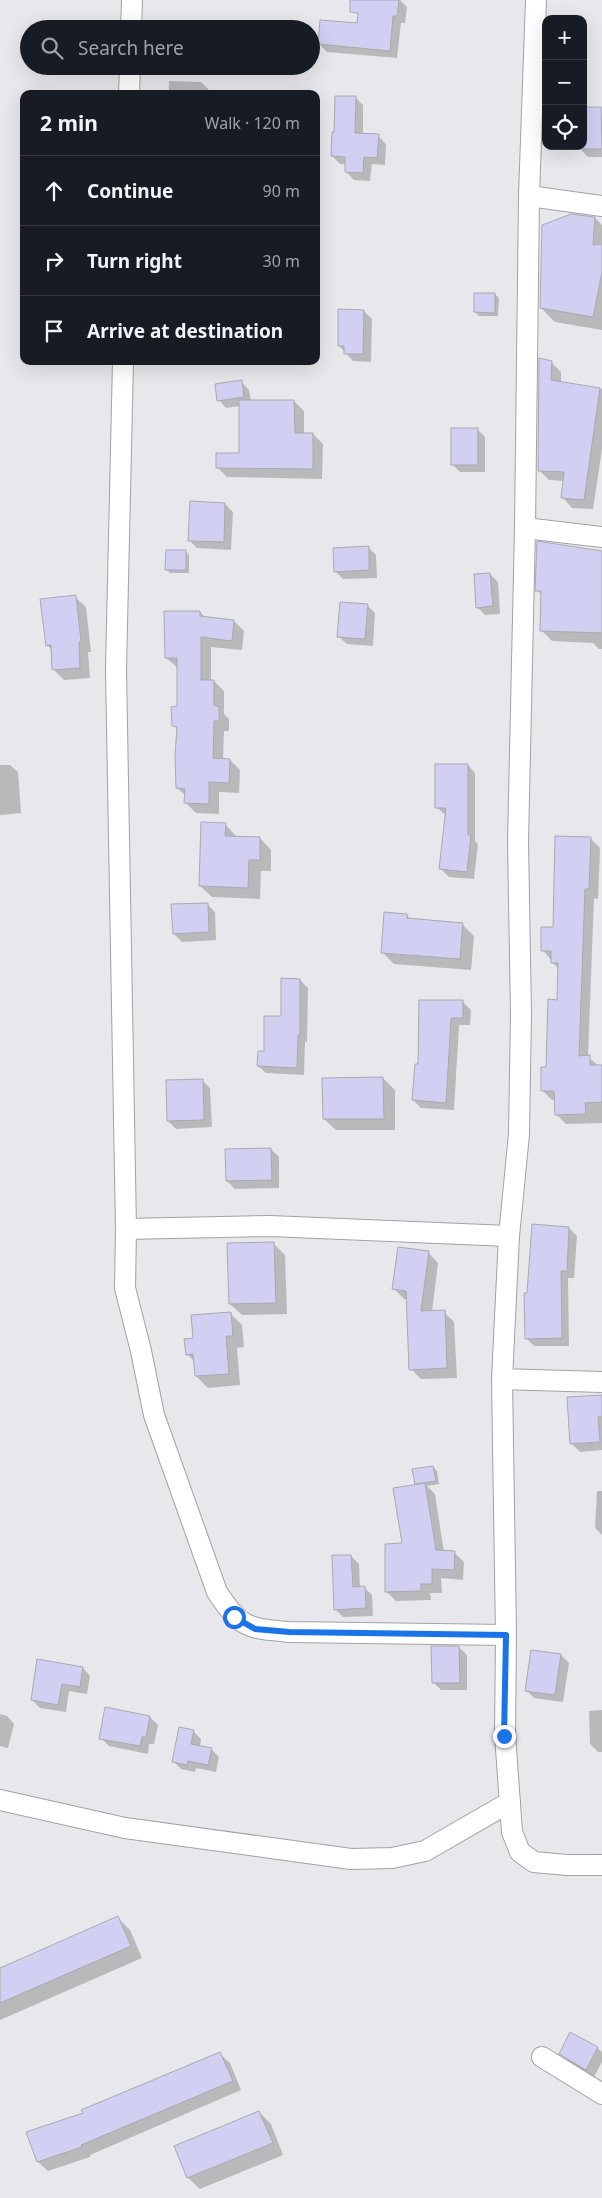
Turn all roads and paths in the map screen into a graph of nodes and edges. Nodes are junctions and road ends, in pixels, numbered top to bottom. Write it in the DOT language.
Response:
graph roads {
  1 [pos="132,0"];
  2 [pos="536,0"];
  3 [pos="131,20"];
  4 [pos="130,75"];
  5 [pos="129,90"];
  6 [pos="529,196"];
  7 [pos="602,206"];
  8 [pos="123,365"];
  9 [pos="525,528"];
  10 [pos="602,537"];
  11 [pos="126,1229"];
  12 [pos="509,1236"];
  13 [pos="502,1379"];
  14 [pos="602,1382"];
  15 [pos="506,1635"];
  16 [pos="0,1800"];
  17 [pos="510,1802"];
  18 [pos="602,1865"];
  19 [pos="542,2057"];
  20 [pos="602,2094"];
  1 -- 3 [label="street"];
  2 -- 6 [label="street"];
  4 -- 5 [label="street"];
  6 -- 7 [label="street"];
  6 -- 9 [label="street"];
  8 -- 11 [label="street"];
  9 -- 10 [label="street"];
  9 -- 12 [label="street"];
  11 -- 12 [label="street"];
  11 -- 15 [label="street"];
  12 -- 13 [label="street"];
  13 -- 14 [label="street"];
  13 -- 15 [label="street"];
  15 -- 17 [label="street"];
  16 -- 17 [label="street"];
  17 -- 18 [label="street"];
  19 -- 20 [label="street"];
}
